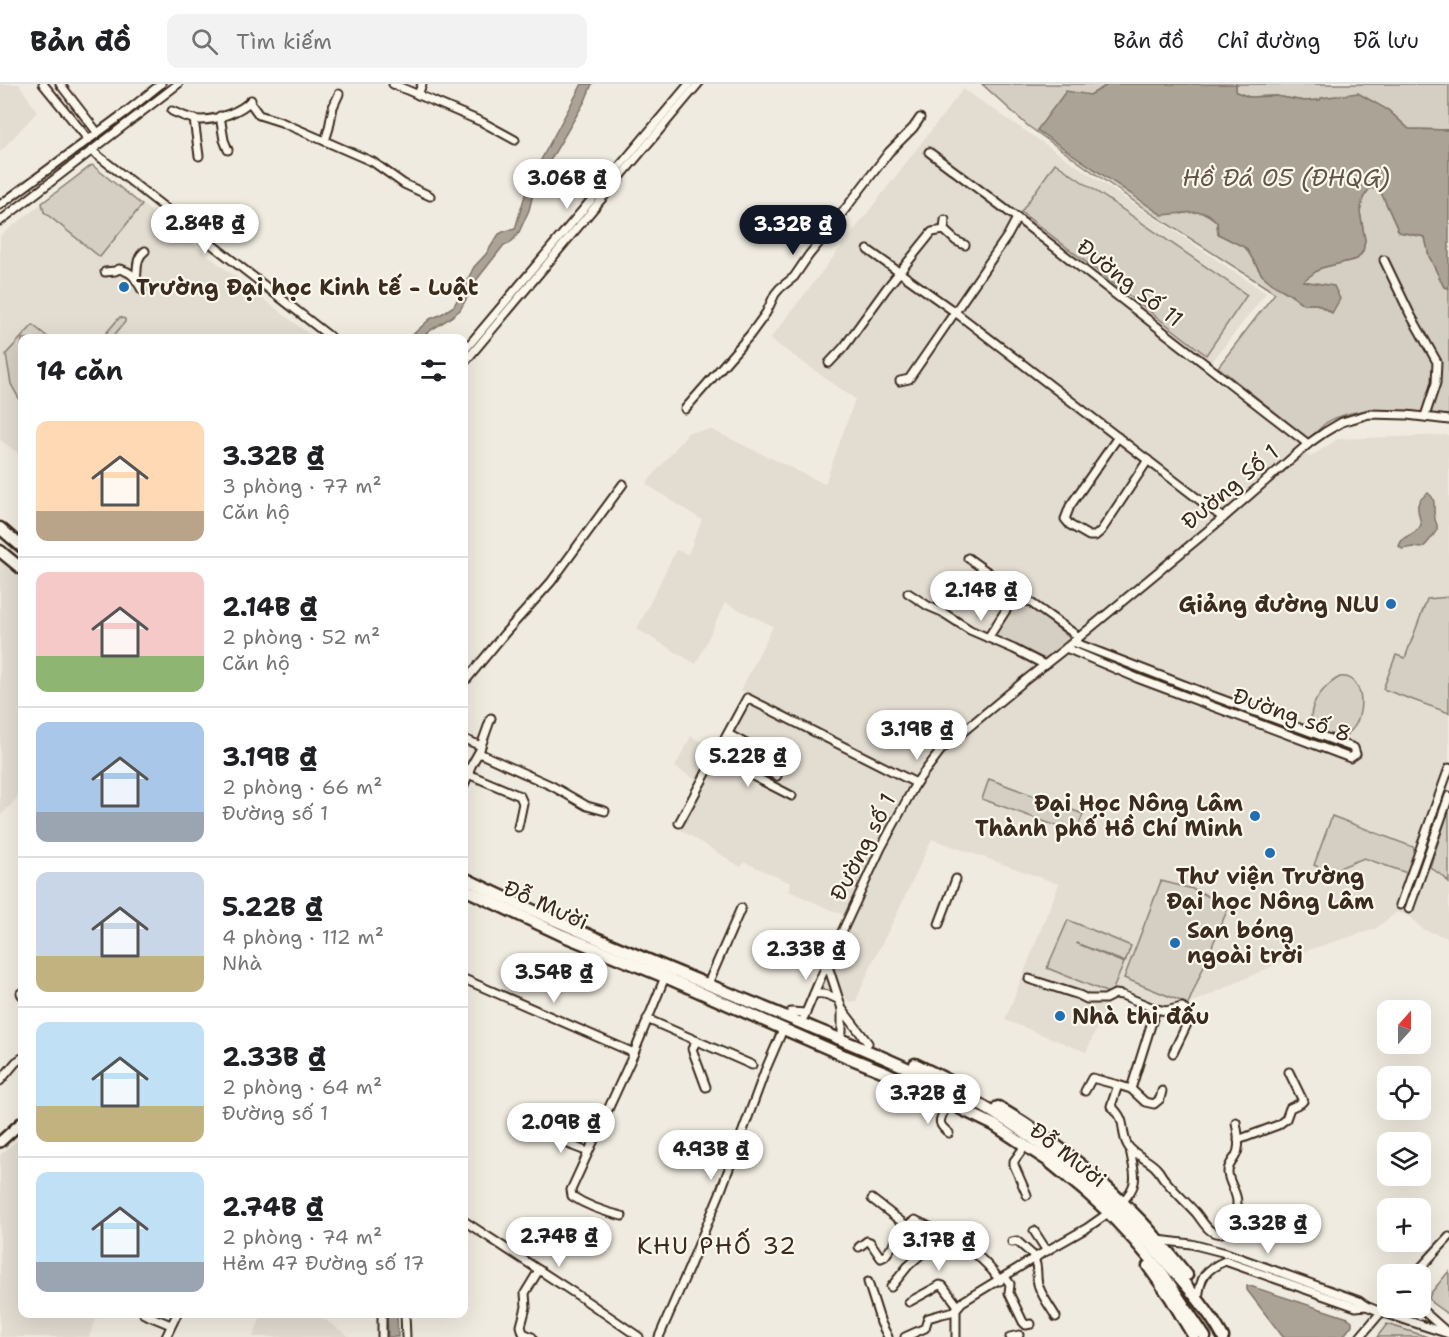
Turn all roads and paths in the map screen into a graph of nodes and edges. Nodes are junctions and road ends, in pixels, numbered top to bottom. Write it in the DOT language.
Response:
graph roads {
  1 [pos="44,84"];
  2 [pos="60,84"];
  3 [pos="160,84"];
  4 [pos="178,84"];
  5 [pos="393,84"];
  6 [pos="422,84"];
  7 [pos="689,84"];
  8 [pos="698,84"];
  9 [pos="339,94"];
  10 [pos="418,95"];
  11 [pos="172,111"];
  12 [pos="119,117"];
  13 [pos="220,117"];
  14 [pos="920,118"];
  15 [pos="194,119"];
  16 [pos="125,126"];
  17 [pos="97,132"];
  18 [pos="88,139"];
  19 [pos="515,140"];
  20 [pos="325,141"];
  21 [pos="642,147"];
  22 [pos="228,150"];
  23 [pos="92,151"];
  24 [pos="929,152"];
  25 [pos="200,156"];
  26 [pos="430,196"];
  27 [pos="0,205"];
  28 [pos="1017,218"];
  29 [pos="945,220"];
  30 [pos="0,221"];
  31 [pos="944,230"];
  32 [pos="965,245"];
  33 [pos="868,250"];
  34 [pos="144,251"];
  35 [pos="1384,260"];
  36 [pos="105,272"];
  37 [pos="899,273"];
  38 [pos="136,280"];
  39 [pos="142,290"];
  40 [pos="955,312"];
  41 [pos="327,334"];
  42 [pos="468,346"];
  43 [pos="468,358"];
  44 [pos="829,363"];
  45 [pos="900,381"];
  46 [pos="685,409"];
  47 [pos="1425,416"];
  48 [pos="1449,420"];
  49 [pos="1118,437"];
  50 [pos="1308,444"];
  51 [pos="1148,460"];
  52 [pos="623,484"];
  53 [pos="1223,518"];
  54 [pos="0,521"];
  55 [pos="0,528"];
  56 [pos="18,537"];
  57 [pos="0,542"];
  58 [pos="18,543"];
  59 [pos="0,550"];
  60 [pos="18,558"];
  61 [pos="968,558"];
  62 [pos="18,566"];
  63 [pos="908,592"];
  64 [pos="1017,593"];
  65 [pos="988,638"];
  66 [pos="1076,640"];
  67 [pos="1066,648"];
  68 [pos="1045,665"];
  69 [pos="1140,669"];
  70 [pos="468,678"];
  71 [pos="1137,678"];
  72 [pos="1210,695"];
  73 [pos="1208,705"];
  74 [pos="491,718"];
  75 [pos="728,734"];
  76 [pos="468,742"];
  77 [pos="480,749"];
  78 [pos="716,756"];
  79 [pos="780,762"];
  80 [pos="756,766"];
  81 [pos="468,767"];
  82 [pos="1449,768"];
  83 [pos="470,770"];
  84 [pos="468,775"];
  85 [pos="777,776"];
  86 [pos="916,783"];
  87 [pos="792,796"];
  88 [pos="1449,796"];
  89 [pos="606,812"];
  90 [pos="679,823"];
  91 [pos="518,827"];
  92 [pos="1424,837"];
  93 [pos="1433,839"];
  94 [pos="468,874"];
  95 [pos="956,879"];
  96 [pos="468,880"];
  97 [pos="468,891"];
  98 [pos="468,898"];
  99 [pos="1400,905"];
  100 [pos="741,908"];
  101 [pos="1409,909"];
  102 [pos="939,924"];
  103 [pos="827,963"];
  104 [pos="710,978"];
  105 [pos="664,979"];
  106 [pos="1029,979"];
  107 [pos="468,981"];
  108 [pos="813,994"];
  109 [pos="839,1000"];
  110 [pos="842,1009"];
  111 [pos="1156,1009"];
  112 [pos="789,1015"];
  113 [pos="804,1018"];
  114 [pos="647,1019"];
  115 [pos="782,1032"];
  116 [pos="841,1036"];
  117 [pos="795,1037"];
  118 [pos="697,1041"];
  119 [pos="868,1043"];
  120 [pos="634,1053"];
  121 [pos="1173,1053"];
  122 [pos="833,1054"];
  123 [pos="18,1061"];
  124 [pos="752,1065"];
  125 [pos="1288,1072"];
  126 [pos="0,1081"];
  127 [pos="1118,1085"];
  128 [pos="706,1087"];
  129 [pos="1131,1089"];
  130 [pos="1085,1091"];
  131 [pos="1162,1091"];
  132 [pos="946,1107"];
  133 [pos="1236,1122"];
  134 [pos="18,1126"];
  135 [pos="556,1133"];
  136 [pos="949,1133"];
  137 [pos="1238,1140"];
  138 [pos="0,1142"];
  139 [pos="1130,1149"];
  140 [pos="1022,1150"];
  141 [pos="588,1152"];
  142 [pos="1027,1195"];
  143 [pos="872,1199"];
  144 [pos="1122,1202"];
  145 [pos="1106,1214"];
  146 [pos="622,1216"];
  147 [pos="468,1224"];
  148 [pos="907,1226"];
  149 [pos="1034,1231"];
  150 [pos="944,1234"];
  151 [pos="1449,1237"];
  152 [pos="1158,1240"];
  153 [pos="1012,1242"];
  154 [pos="859,1247"];
  155 [pos="1047,1251"];
  156 [pos="1226,1257"];
  157 [pos="1035,1258"];
  158 [pos="1424,1264"];
  159 [pos="539,1270"];
  160 [pos="1002,1279"];
  161 [pos="868,1282"];
  162 [pos="891,1287"];
  163 [pos="1198,1300"];
  164 [pos="909,1302"];
  165 [pos="957,1309"];
  166 [pos="1377,1310"];
  167 [pos="1056,1317"];
  168 [pos="1377,1317"];
  169 [pos="154,1318"];
  170 [pos="175,1318"];
  171 [pos="382,1318"];
  172 [pos="405,1318"];
  173 [pos="1400,1318"];
  174 [pos="1431,1318"];
  175 [pos="1031,1324"];
  176 [pos="171,1325"];
  177 [pos="917,1334"];
  178 [pos="1449,1334"];
  179 [pos="1019,1335"];
  180 [pos="1223,1336"];
  181 [pos="165,1337"];
  182 [pos="382,1337"];
  183 [pos="406,1337"];
  184 [pos="532,1337"];
  185 [pos="639,1337"];
  186 [pos="659,1337"];
  187 [pos="888,1337"];
  188 [pos="905,1337"];
  189 [pos="956,1337"];
  190 [pos="1010,1337"];
  191 [pos="1194,1337"];
  192 [pos="1205,1337"];
  193 [pos="1360,1337"];
  1 -- 18 [label="street"];
  2 -- 17 [label="street"];
  3 -- 12 [label="street"];
  4 -- 16 [label="street"];
  5 -- 10 [label="street"];
  6 -- 10 [label="street"];
  7 -- 21 [label="street"];
  8 -- 21 [label="street"];
  9 -- 20 [label="street"];
  10 -- 19 [label="street"];
  11 -- 15 [label="street"];
  12 -- 16 [label="street"];
  12 -- 17 [label="street"];
  13 -- 15 [label="street"];
  13 -- 20 [label="street"];
  13 -- 22 [label="street"];
  14 -- 46 [label="street"];
  15 -- 25 [label="street"];
  16 -- 23 [label="street"];
  17 -- 18 [label="street"];
  18 -- 27 [label="street"];
  20 -- 26 [label="street"];
  21 -- 42 [label="street"];
  21 -- 43 [label="street"];
  23 -- 30 [label="street"];
  23 -- 41 [label="street"];
  24 -- 28 [label="street, Đường Số 11"];
  28 -- 40 [label="street"];
  28 -- 50 [label="street, Đường Số 11"];
  29 -- 31 [label="street"];
  31 -- 32 [label="street"];
  31 -- 37 [label="street"];
  33 -- 37 [label="street"];
  34 -- 38 [label="street"];
  35 -- 47 [label="street"];
  36 -- 38 [label="street"];
  37 -- 40 [label="street"];
  37 -- 44 [label="street"];
  38 -- 39 [label="street"];
  40 -- 45 [label="street"];
  40 -- 49 [label="street"];
  47 -- 48 [label="street"];
  47 -- 50 [label="street, Đường Số 1"];
  49 -- 51 [label="street"];
  49 -- 51 [label="street"];
  50 -- 53 [label="street, Đường Số 1"];
  51 -- 53 [label="street"];
  52 -- 70 [label="street"];
  53 -- 66 [label="street, Đường Số 1"];
  54 -- 56 [label="highway"];
  55 -- 58 [label="highway"];
  57 -- 60 [label="highway"];
  59 -- 62 [label="highway"];
  61 -- 64 [label="street, Đường số 8"];
  63 -- 65 [label="street"];
  64 -- 65 [label="street"];
  64 -- 66 [label="street, Đường số 8"];
  65 -- 68 [label="street"];
  66 -- 67 [label="street, Đường số 1"];
  66 -- 69 [label="street, Đường số 8"];
  67 -- 68 [label="street, Đường số 1"];
  67 -- 71 [label="street, Đường số 8"];
  68 -- 86 [label="street, Đường số 1"];
  69 -- 71 [label="street"];
  69 -- 72 [label="street, Đường số 8"];
  71 -- 73 [label="street, Đường số 8"];
  72 -- 73 [label="street"];
  72 -- 73 [label="street, Đường số 8"];
  74 -- 77 [label="street"];
  75 -- 78 [label="street"];
  75 -- 79 [label="street"];
  75 -- 86 [label="street"];
  76 -- 77 [label="street"];
  77 -- 83 [label="street"];
  77 -- 89 [label="street"];
  78 -- 87 [label="street"];
  78 -- 90 [label="street"];
  80 -- 85 [label="street"];
  81 -- 83 [label="street"];
  82 -- 92 [label="street"];
  83 -- 84 [label="street"];
  83 -- 91 [label="street"];
  86 -- 103 [label="street, Đường số 1"];
  88 -- 93 [label="street"];
  92 -- 93 [label="street"];
  92 -- 99 [label="street"];
  93 -- 101 [label="street"];
  94 -- 104 [label="highway, Đỗ Mười"];
  95 -- 102 [label="street"];
  96 -- 112 [label="highway, Đỗ Mười"];
  97 -- 105 [label="highway, Đỗ Mười"];
  98 -- 105 [label="highway, Đỗ Mười"];
  100 -- 104 [label="street"];
  103 -- 108 [label="street, Đường số 1"];
  103 -- 109 [label="street"];
  104 -- 112 [label="highway, Đỗ Mười"];
  105 -- 114 [label="street"];
  105 -- 115 [label="highway, Đỗ Mười"];
  106 -- 111 [label="street"];
  107 -- 120 [label="street"];
  108 -- 109 [label="street"];
  108 -- 113 [label="street, Đường số 1"];
  109 -- 110 [label="street"];
  110 -- 116 [label="street"];
  110 -- 119 [label="street"];
  111 -- 121 [label="street"];
  111 -- 129 [label="street"];
  112 -- 113 [label="highway, Đỗ Mười"];
  112 -- 115 [label="highway"];
  113 -- 116 [label="highway, Đỗ Mười"];
  113 -- 117 [label="highway"];
  114 -- 118 [label="street"];
  114 -- 120 [label="street"];
  115 -- 117 [label="highway, Đỗ Mười"];
  115 -- 186 [label="street"];
  116 -- 119 [label="highway, Đỗ Mười"];
  116 -- 122 [label="highway"];
  116 -- 163 [label="highway, Đỗ Mười"];
  117 -- 122 [label="highway, Đỗ Mười"];
  118 -- 124 [label="street"];
  118 -- 128 [label="street"];
  119 -- 144 [label="highway, Đỗ Mười"];
  120 -- 141 [label="street"];
  122 -- 132 [label="highway, Đỗ Mười"];
  122 -- 145 [label="highway, Đỗ Mười"];
  123 -- 126 [label="street"];
  125 -- 137 [label="street"];
  127 -- 129 [label="street"];
  127 -- 130 [label="street"];
  127 -- 139 [label="street"];
  129 -- 131 [label="street"];
  132 -- 136 [label="street"];
  132 -- 140 [label="highway, Đỗ Mười"];
  133 -- 137 [label="street"];
  134 -- 138 [label="main road"];
  135 -- 141 [label="street"];
  137 -- 139 [label="street"];
  139 -- 144 [label="street"];
  140 -- 142 [label="street"];
  140 -- 145 [label="highway, Đỗ Mười"];
  141 -- 146 [label="street"];
  143 -- 148 [label="street"];
  144 -- 152 [label="highway, Đỗ Mười"];
  145 -- 155 [label="street"];
  145 -- 191 [label="highway, Đỗ Mười"];
  145 -- 192 [label="highway, Đỗ Mười"];
  147 -- 159 [label="street"];
  148 -- 150 [label="street"];
  148 -- 154 [label="street"];
  149 -- 155 [label="street"];
  150 -- 160 [label="street"];
  150 -- 162 [label="street"];
  151 -- 158 [label="street"];
  152 -- 156 [label="street"];
  152 -- 163 [label="highway, Đỗ Mười"];
  153 -- 157 [label="street"];
  155 -- 157 [label="street"];
  156 -- 163 [label="street"];
  156 -- 166 [label="street"];
  157 -- 160 [label="street"];
  157 -- 167 [label="street"];
  159 -- 184 [label="street"];
  159 -- 185 [label="street"];
  160 -- 165 [label="street"];
  160 -- 175 [label="street"];
  161 -- 187 [label="street"];
  163 -- 180 [label="highway, Đỗ Mười"];
  164 -- 165 [label="street"];
  165 -- 177 [label="street"];
  165 -- 189 [label="street"];
  168 -- 193 [label="street"];
  169 -- 176 [label="street"];
  170 -- 176 [label="street"];
  171 -- 182 [label="street"];
  172 -- 183 [label="street"];
  173 -- 178 [label="street"];
  174 -- 178 [label="street"];
  176 -- 181 [label="street"];
  177 -- 188 [label="street"];
  179 -- 190 [label="street"];
}
